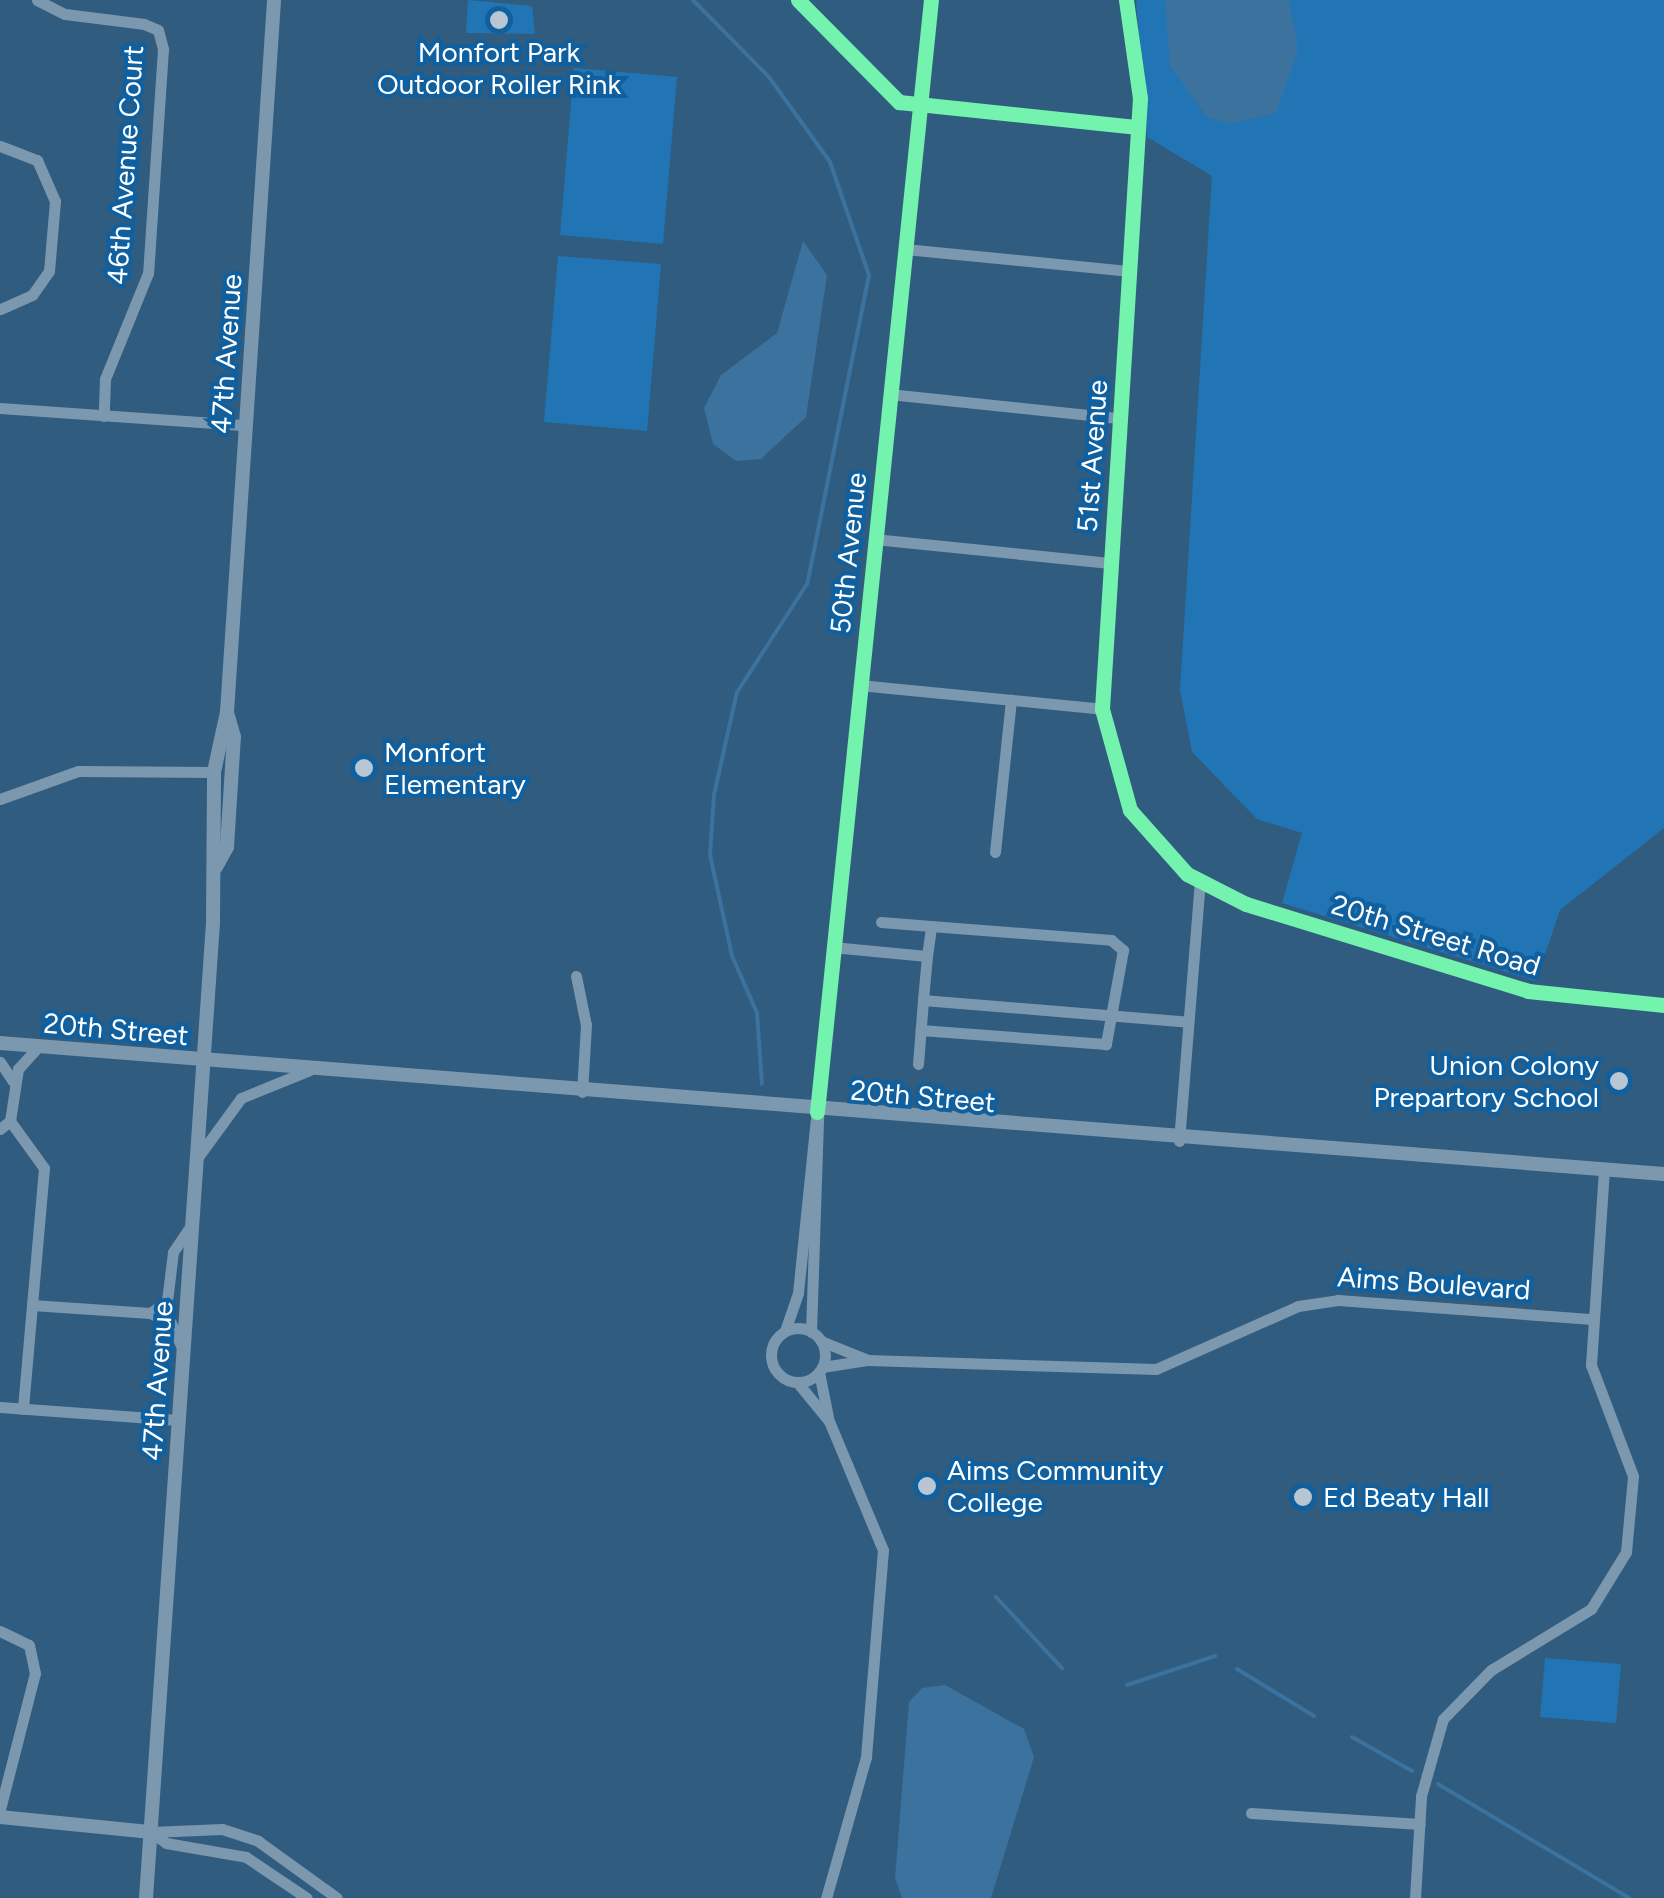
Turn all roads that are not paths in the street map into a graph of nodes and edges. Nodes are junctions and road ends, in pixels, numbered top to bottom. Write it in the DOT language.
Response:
graph roads {
  1 [pos="37,0"];
  2 [pos="274,0"];
  3 [pos="798,0"];
  4 [pos="931,0"];
  5 [pos="1126,0"];
  6 [pos="920,104"];
  7 [pos="1138,126"];
  8 [pos="0,146"];
  9 [pos="905,249"];
  10 [pos="1128,271"];
  11 [pos="0,309"];
  12 [pos="890,394"];
  13 [pos="0,408"];
  14 [pos="104,416"];
  15 [pos="1119,418"];
  16 [pos="246,425"];
  17 [pos="874,539"];
  18 [pos="1110,563"];
  19 [pos="859,684"];
  20 [pos="1011,700"];
  21 [pos="1102,709"];
  22 [pos="227,712"];
  23 [pos="214,772"];
  24 [pos="0,799"];
  25 [pos="996,852"];
  26 [pos="216,867"];
  27 [pos="1200,882"];
  28 [pos="881,922"];
  29 [pos="931,926"];
  30 [pos="832,947"];
  31 [pos="927,956"];
  32 [pos="576,976"];
  33 [pos="923,1000"];
  34 [pos="1664,1005"];
  35 [pos="1116,1016"];
  36 [pos="1188,1022"];
  37 [pos="921,1030"];
  38 [pos="0,1043"];
  39 [pos="39,1046"];
  40 [pos="0,1062"];
  41 [pos="204,1062"];
  42 [pos="918,1064"];
  43 [pos="310,1070"];
  44 [pos="13,1081"];
  45 [pos="582,1092"];
  46 [pos="817,1112"];
  47 [pos="5,1125"];
  48 [pos="1179,1142"];
  49 [pos="196,1160"];
  50 [pos="1604,1170"];
  51 [pos="1664,1174"];
  52 [pos="192,1224"];
  53 [pos="32,1305"];
  54 [pos="150,1313"];
  55 [pos="1592,1319"];
  56 [pos="785,1332"];
  57 [pos="816,1336"];
  58 [pos="184,1352"];
  59 [pos="868,1360"];
  60 [pos="821,1370"];
  61 [pos="797,1382"];
  62 [pos="0,1407"];
  63 [pos="23,1408"];
  64 [pos="180,1420"];
  65 [pos="828,1421"];
  66 [pos="0,1630"];
  67 [pos="0,1809"];
  68 [pos="1251,1813"];
  69 [pos="0,1817"];
  70 [pos="1420,1824"];
  71 [pos="151,1832"];
  72 [pos="146,1898"];
  73 [pos="307,1898"];
  74 [pos="337,1898"];
  75 [pos="826,1898"];
  76 [pos="1415,1898"];
  1 -- 14 [label="street, 46th Avenue Court"];
  2 -- 16 [label="main road, 47th Avenue"];
  3 -- 6 [label="street"];
  4 -- 6 [label="street, 50th Avenue"];
  5 -- 7 [label="street, 51st Avenue"];
  6 -- 7 [label="street"];
  6 -- 9 [label="street, 50th Avenue"];
  7 -- 10 [label="street, 51st Avenue"];
  8 -- 11 [label="street"];
  9 -- 10 [label="street"];
  9 -- 12 [label="street, 50th Avenue"];
  10 -- 15 [label="street, 51st Avenue"];
  12 -- 15 [label="street"];
  12 -- 17 [label="street, 50th Avenue"];
  13 -- 14 [label="street"];
  14 -- 16 [label="street"];
  15 -- 18 [label="street, 51st Avenue"];
  16 -- 22 [label="main road, 47th Avenue"];
  17 -- 18 [label="street"];
  17 -- 19 [label="street, 50th Avenue"];
  18 -- 21 [label="street, 51st Avenue"];
  19 -- 20 [label="street"];
  19 -- 30 [label="street, 50th Avenue"];
  20 -- 21 [label="street"];
  20 -- 25 [label="street"];
  21 -- 27 [label="street, 51st Avenue"];
  22 -- 23 [label="main road, 47th Avenue"];
  22 -- 26 [label="main road, 47th Avenue"];
  23 -- 24 [label="street"];
  23 -- 26 [label="main road, 47th Avenue"];
  26 -- 41 [label="main road, 47th Avenue"];
  27 -- 34 [label="street, 20th Street Road"];
  27 -- 36 [label="street"];
  28 -- 29 [label="street"];
  29 -- 31 [label="street"];
  29 -- 35 [label="street"];
  30 -- 31 [label="street"];
  30 -- 46 [label="street, 50th Avenue"];
  31 -- 33 [label="street"];
  32 -- 45 [label="street"];
  33 -- 35 [label="street"];
  33 -- 37 [label="street"];
  35 -- 36 [label="street"];
  35 -- 37 [label="street"];
  36 -- 48 [label="street"];
  37 -- 42 [label="street"];
  38 -- 39 [label="main road, 20th Street"];
  39 -- 41 [label="main road, 20th Street"];
  39 -- 44 [label="street"];
  40 -- 44 [label="street"];
  41 -- 43 [label="main road, 20th Street"];
  41 -- 49 [label="main road, 47th Avenue"];
  43 -- 45 [label="main road, 20th Street"];
  43 -- 49 [label="street"];
  44 -- 47 [label="street"];
  45 -- 46 [label="main road, 20th Street"];
  46 -- 48 [label="main road, 20th Street"];
  46 -- 56 [label="street, 50th Avenue"];
  46 -- 57 [label="street, 50th Avenue"];
  47 -- 53 [label="street"];
  48 -- 50 [label="main road, 20th Street"];
  49 -- 52 [label="main road, 47th Avenue"];
  50 -- 51 [label="main road, 20th Street"];
  50 -- 55 [label="street"];
  52 -- 54 [label="street"];
  52 -- 58 [label="main road, 47th Avenue"];
  53 -- 54 [label="street"];
  53 -- 63 [label="street"];
  54 -- 58 [label="street"];
  55 -- 59 [label="street, Aims Boulevard"];
  55 -- 70 [label="street"];
  56 -- 57 [label="street"];
  56 -- 61 [label="street"];
  57 -- 59 [label="street, Aims Boulevard"];
  57 -- 60 [label="street"];
  58 -- 64 [label="main road, 47th Avenue"];
  59 -- 60 [label="street, Aims Boulevard"];
  60 -- 61 [label="street"];
  60 -- 65 [label="street"];
  61 -- 65 [label="street"];
  62 -- 63 [label="street"];
  63 -- 64 [label="street"];
  64 -- 71 [label="main road, 47th Avenue"];
  65 -- 75 [label="street"];
  66 -- 67 [label="street"];
  68 -- 70 [label="street"];
  69 -- 71 [label="main road"];
  70 -- 76 [label="street"];
  71 -- 72 [label="main road, 47th Avenue"];
  71 -- 73 [label="street"];
  71 -- 74 [label="street"];
}
